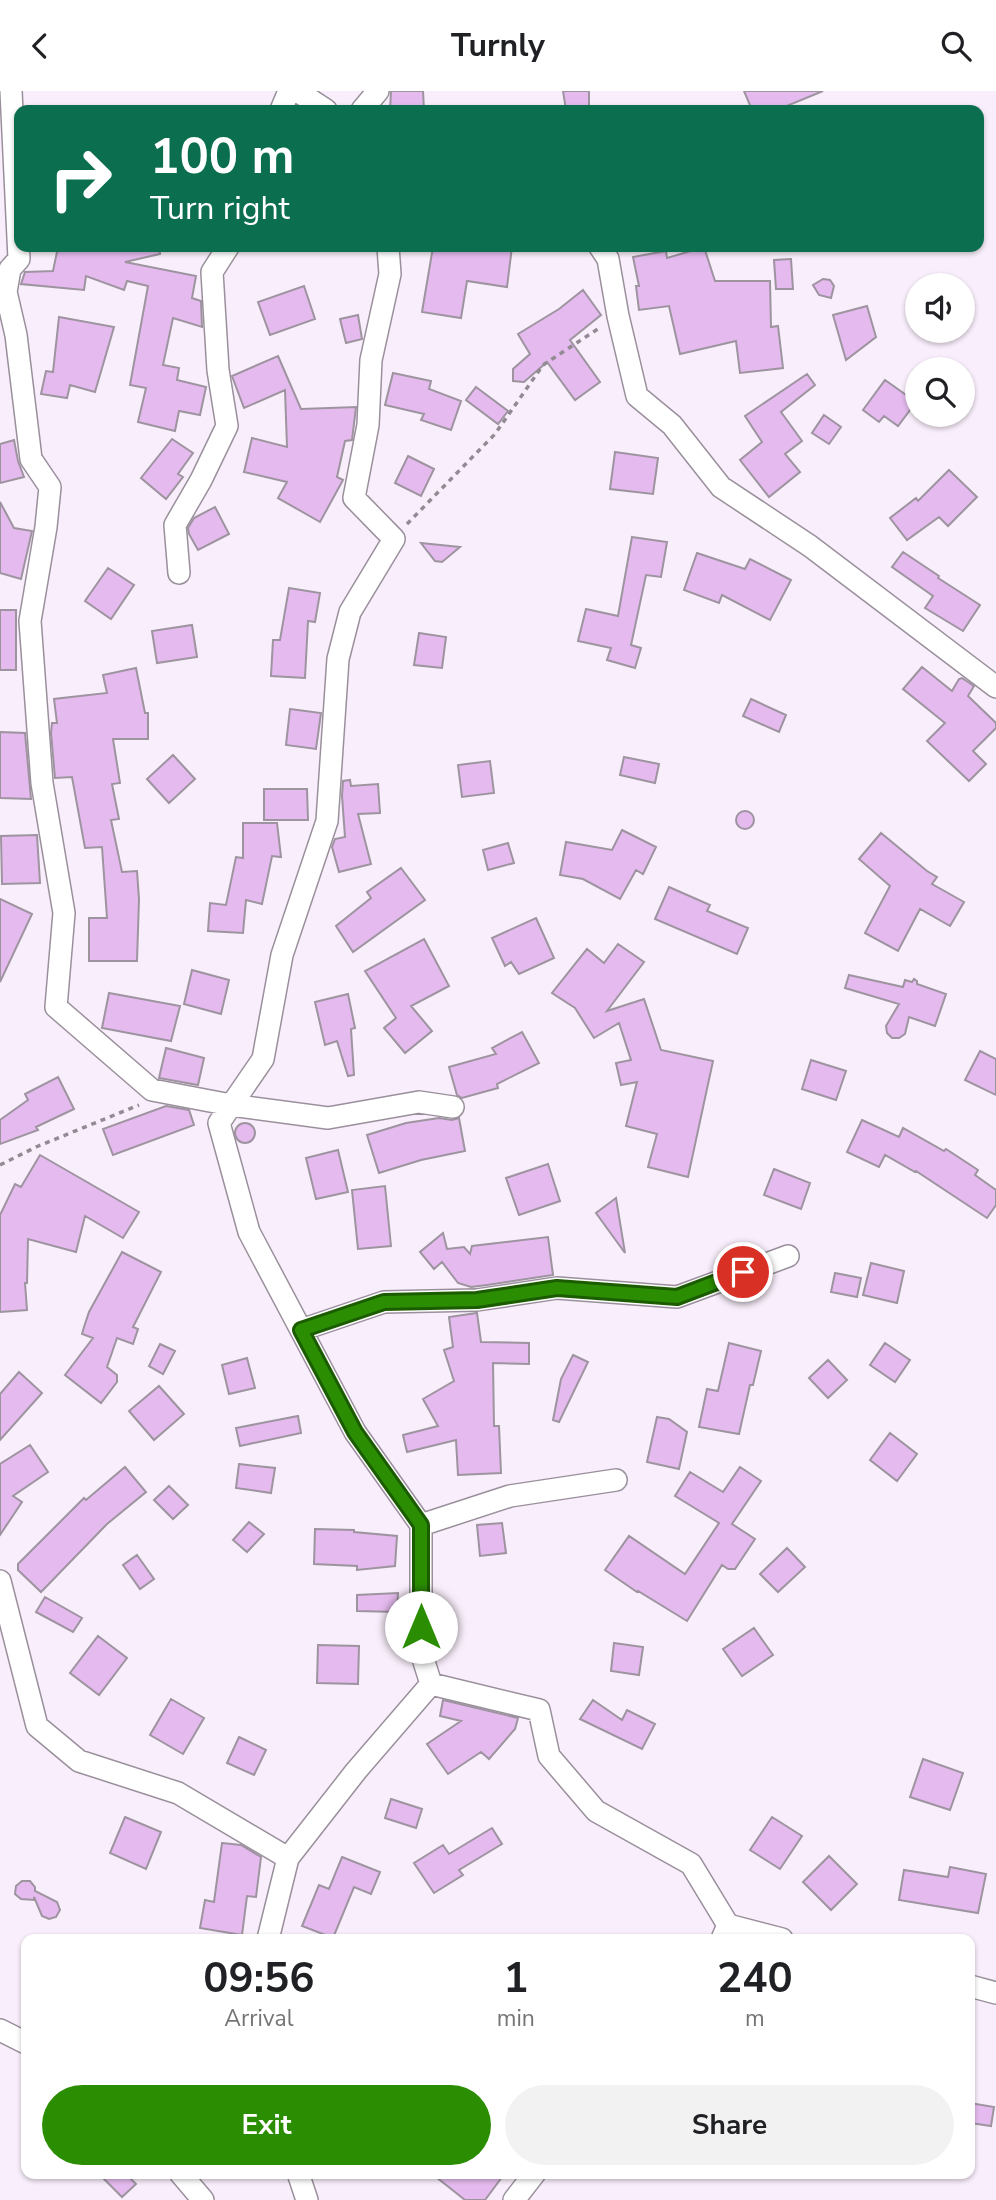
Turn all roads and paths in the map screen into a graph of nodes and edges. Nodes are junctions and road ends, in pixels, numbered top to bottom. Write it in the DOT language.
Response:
graph roads {
  1 [pos="12,91"];
  2 [pos="297,91"];
  3 [pos="378,91"];
  4 [pos="318,105"];
  5 [pos="366,105"];
  6 [pos="14,139"];
  7 [pos="19,252"];
  8 [pos="225,252"];
  9 [pos="388,252"];
  10 [pos="603,252"];
  11 [pos="618,316"];
  12 [pos="394,538"];
  13 [pos="179,573"];
  14 [pos="996,687"];
  15 [pos="167,1093"];
  16 [pos="231,1105"];
  17 [pos="453,1107"];
  18 [pos="0,1165"];
  19 [pos="788,1256"];
  20 [pos="301,1330"];
  21 [pos="616,1480"];
  22 [pos="421,1525"];
  23 [pos="0,1581"];
  24 [pos="431,1684"];
  25 [pos="288,1858"];
  26 [pos="725,1932"];
  27 [pos="269,1934"];
  28 [pos="975,1987"];
  29 [pos="996,1993"];
  30 [pos="0,2030"];
  31 [pos="21,2040"];
  32 [pos="185,2179"];
  33 [pos="300,2179"];
  34 [pos="530,2179"];
  35 [pos="203,2200"];
  36 [pos="307,2200"];
  37 [pos="514,2200"];
  1 -- 6 [label="street"];
  2 -- 4 [label="street"];
  3 -- 5 [label="street"];
  7 -- 15 [label="street"];
  8 -- 13 [label="street"];
  9 -- 12 [label="street"];
  10 -- 11 [label="street"];
  11 -- 12 [label="path"];
  11 -- 14 [label="street"];
  12 -- 16 [label="street"];
  15 -- 16 [label="street"];
  15 -- 18 [label="path"];
  16 -- 17 [label="street"];
  16 -- 20 [label="street"];
  19 -- 20 [label="street"];
  20 -- 22 [label="street"];
  21 -- 22 [label="street"];
  22 -- 24 [label="street"];
  23 -- 25 [label="street"];
  24 -- 25 [label="street"];
  24 -- 26 [label="street"];
  25 -- 27 [label="street"];
  28 -- 29 [label="street"];
  30 -- 31 [label="street"];
  32 -- 35 [label="street"];
  33 -- 36 [label="street"];
  34 -- 37 [label="street"];
}
